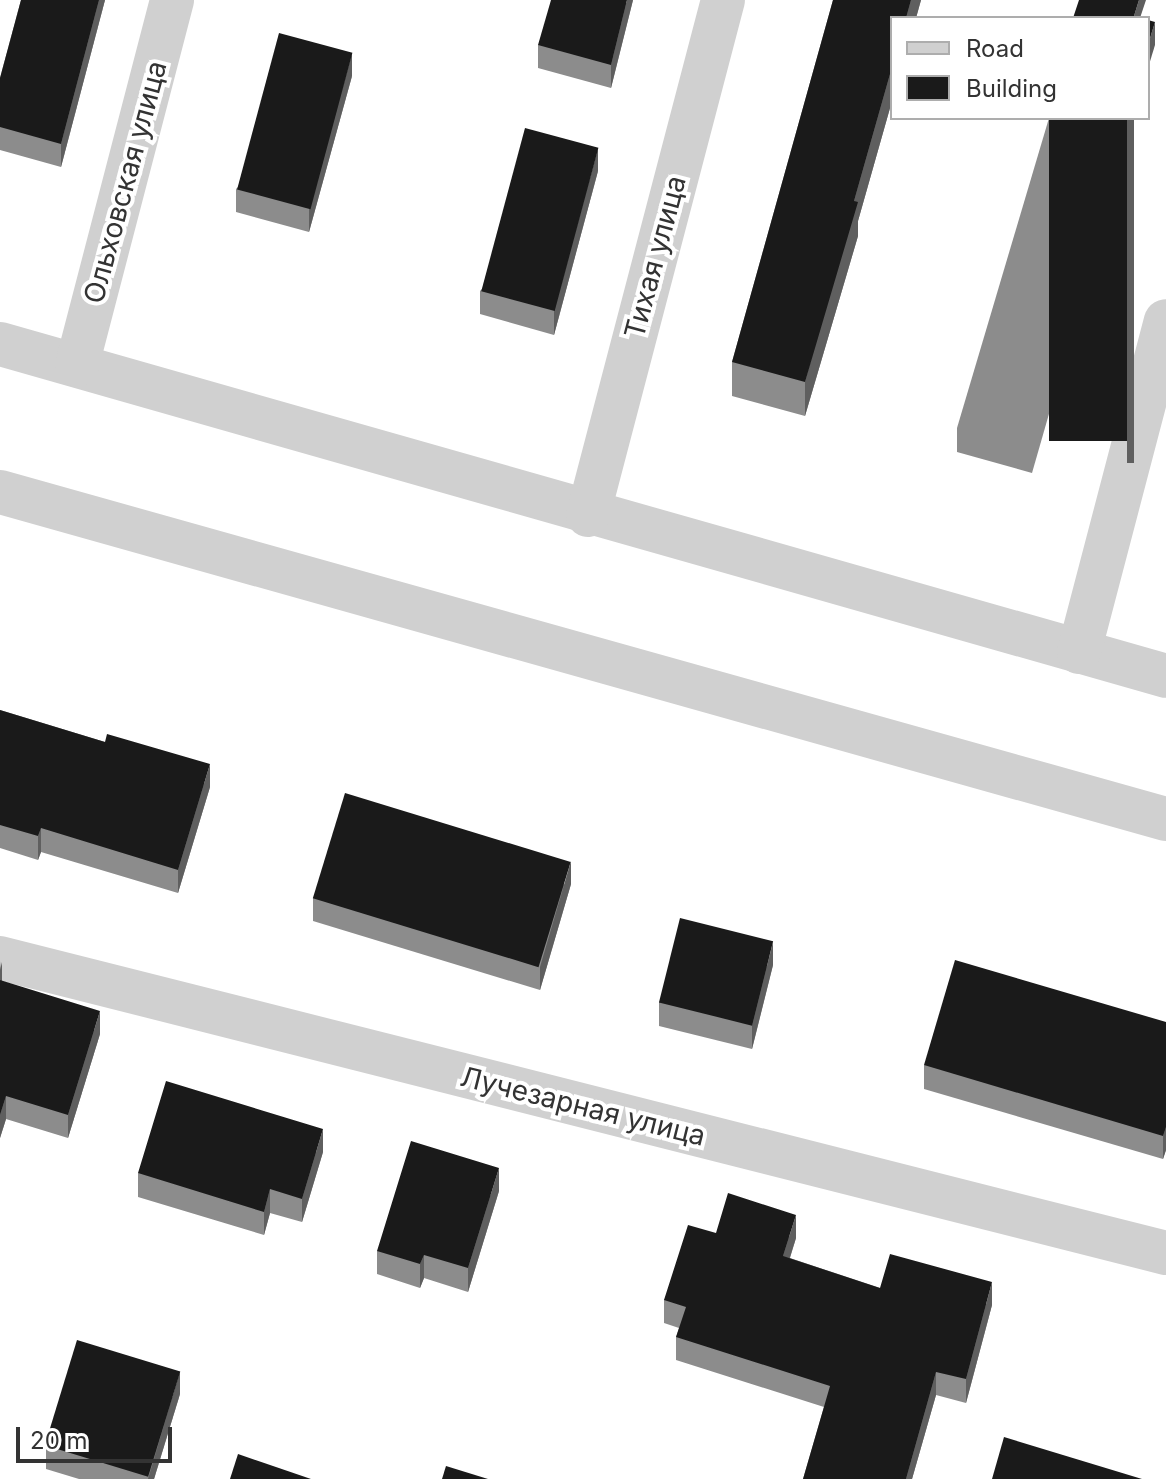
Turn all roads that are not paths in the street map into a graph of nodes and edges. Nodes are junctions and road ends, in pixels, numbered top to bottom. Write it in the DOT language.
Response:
graph roads {
  1 [pos="172,0"];
  2 [pos="723,0"];
  3 [pos="1166,321"];
  4 [pos="0,344"];
  5 [pos="77,365"];
  6 [pos="0,492"];
  7 [pos="588,515"];
  8 [pos="1079,652"];
  9 [pos="1166,676"];
  10 [pos="1166,819"];
  11 [pos="0,958"];
  12 [pos="1166,1253"];
  1 -- 5 [label="street, Ольховская улица"];
  2 -- 7 [label="street, Тихая улица"];
  3 -- 8 [label="street"];
  4 -- 5 [label="street"];
  5 -- 7 [label="street"];
  6 -- 10 [label="street"];
  7 -- 8 [label="street"];
  8 -- 9 [label="street"];
  11 -- 12 [label="street, Лучезарная улица"];
}
